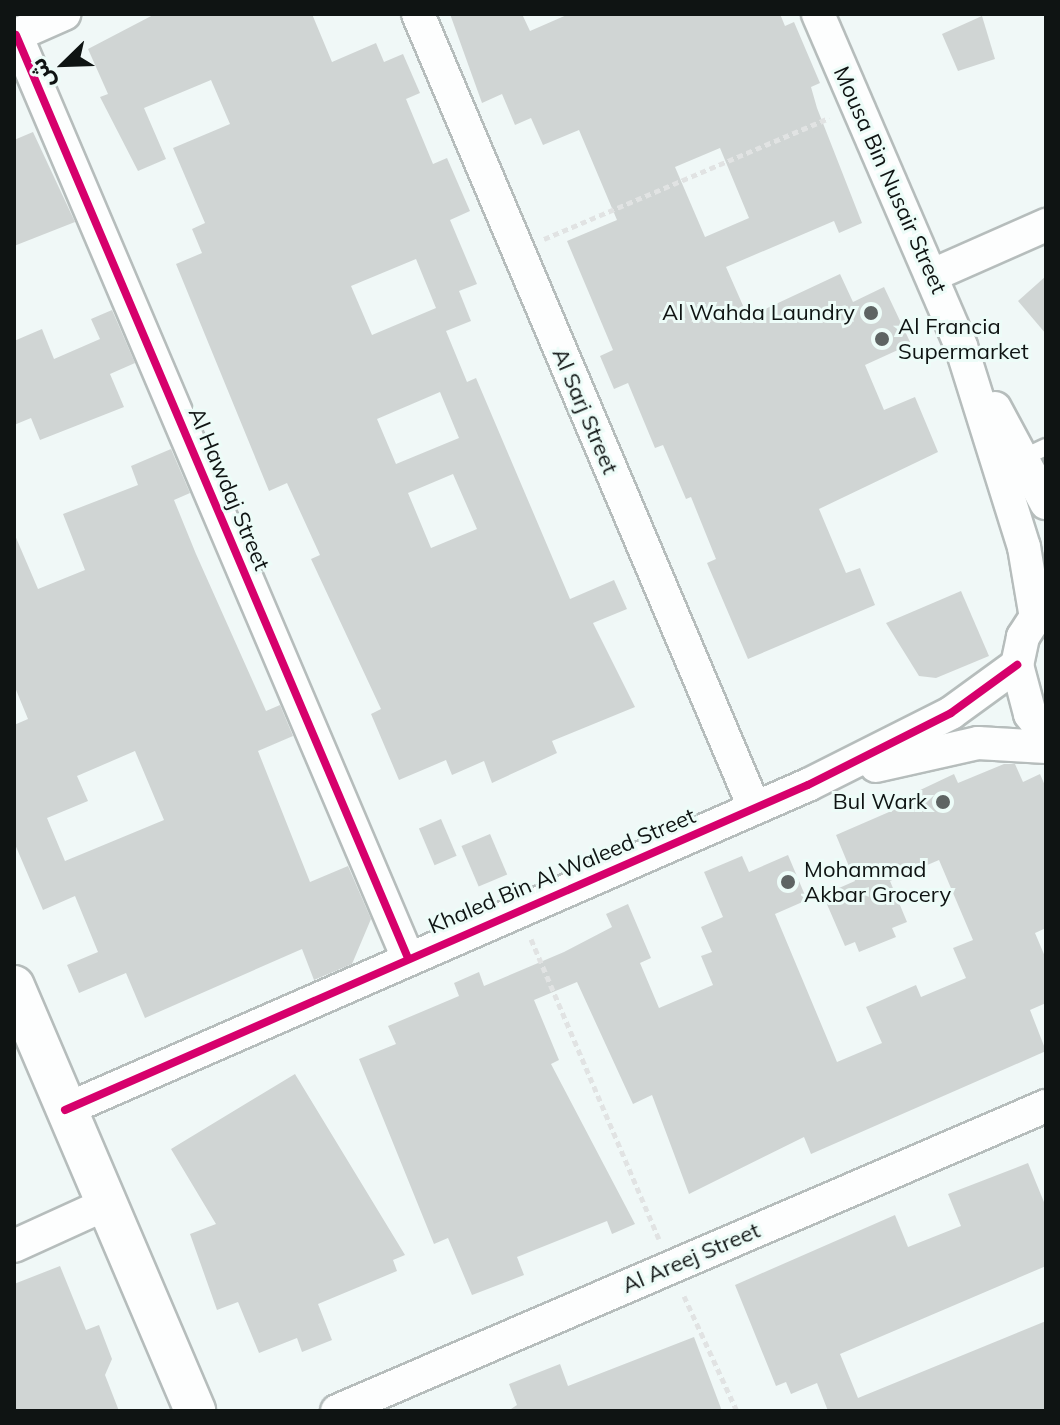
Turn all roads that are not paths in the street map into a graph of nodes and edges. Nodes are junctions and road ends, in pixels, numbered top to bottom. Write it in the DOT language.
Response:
graph roads {
  1 [pos="64,14"];
  2 [pos="418,14"];
  3 [pos="818,14"];
  4 [pos="15,35"];
  5 [pos="1046,225"];
  6 [pos="933,275"];
  7 [pos="961,346"];
  8 [pos="1034,453"];
  9 [pos="1046,503"];
  10 [pos="1041,607"];
  11 [pos="1017,665"];
  12 [pos="1046,735"];
  13 [pos="1046,747"];
  14 [pos="808,785"];
  15 [pos="754,807"];
  16 [pos="408,958"];
  17 [pos="14,986"];
  18 [pos="1046,1106"];
  19 [pos="65,1110"];
  20 [pos="104,1205"];
  21 [pos="14,1246"];
  22 [pos="195,1411"];
  23 [pos="337,1411"];
  1 -- 4 [label="street"];
  2 -- 15 [label="street, Al Sarj Street"];
  3 -- 6 [label="street, Mousa Bin Nusair Street"];
  4 -- 16 [label="street, Al Hawdaj Street"];
  5 -- 6 [label="street"];
  6 -- 7 [label="street, Mousa Bin Nusair Street"];
  7 -- 8 [label="street, Mousa Bin Nusair Street"];
  7 -- 10 [label="street, Mousa Bin Nusair Street"];
  8 -- 9 [label="street, Mousa Bin Nusair Street"];
  10 -- 11 [label="street"];
  11 -- 12 [label="street"];
  11 -- 14 [label="street, Khaled Bin Al Waleed Street"];
  13 -- 14 [label="street, Khaled Bin Al Waleed Street"];
  14 -- 15 [label="street, Khaled Bin Al Waleed Street"];
  15 -- 16 [label="street, Khaled Bin Al Waleed Street"];
  16 -- 19 [label="street, Khaled Bin Al Waleed Street"];
  17 -- 19 [label="street"];
  18 -- 23 [label="street, Al Areej Street"];
  19 -- 20 [label="street"];
  20 -- 21 [label="street"];
  20 -- 22 [label="street"];
}
